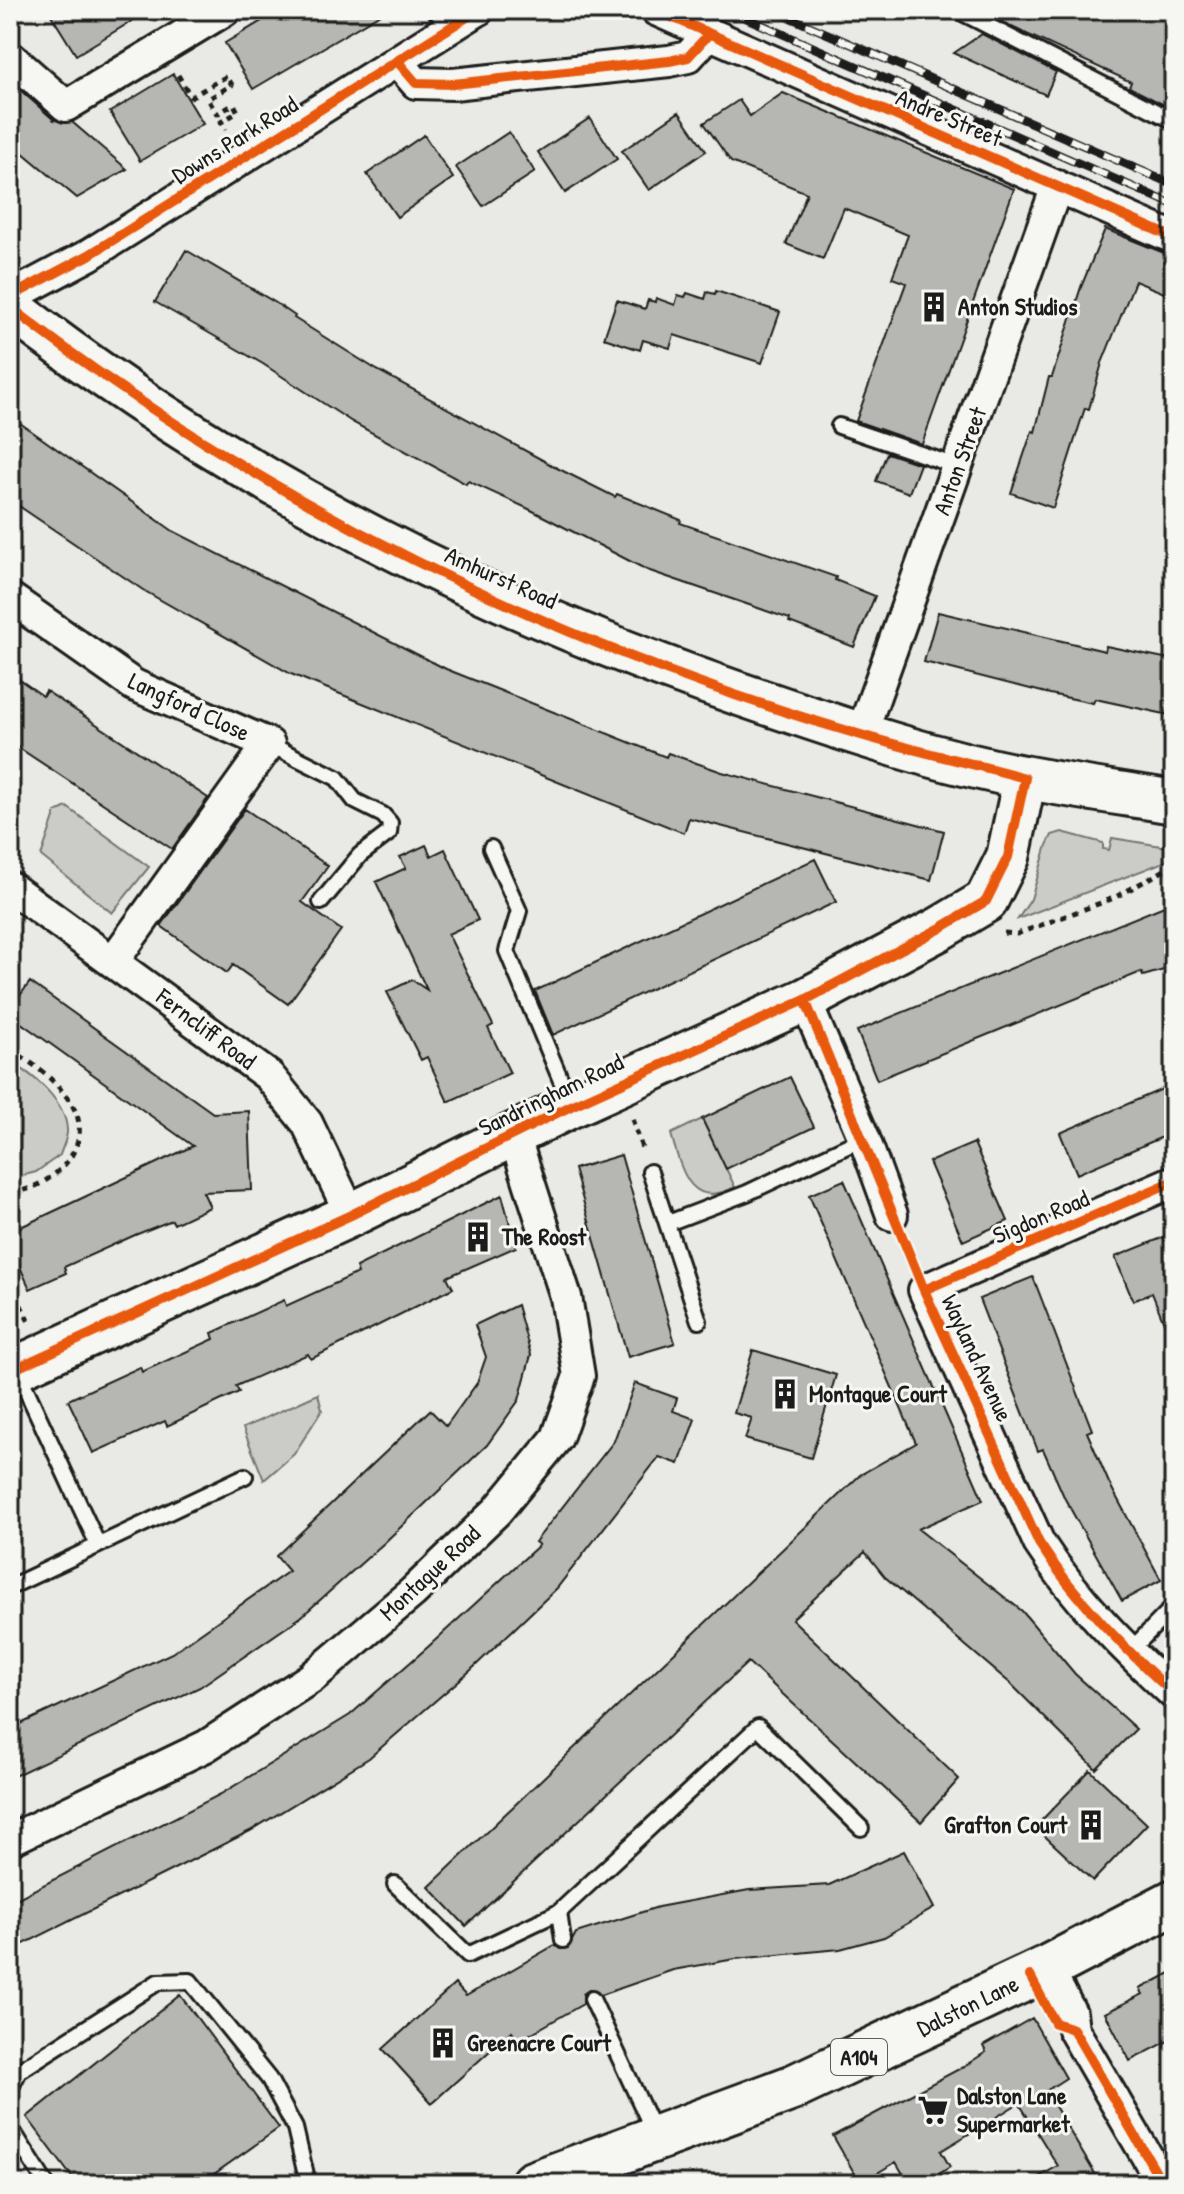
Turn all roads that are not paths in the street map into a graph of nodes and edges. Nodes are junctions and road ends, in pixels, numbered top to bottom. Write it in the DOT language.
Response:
graph roads {
  1 [pos="225,10"];
  2 [pos="478,10"];
  3 [pos="656,10"];
  4 [pos="957,10"];
  5 [pos="442,19"];
  6 [pos="708,35"];
  7 [pos="10,57"];
  8 [pos="398,62"];
  9 [pos="1174,121"];
  10 [pos="1057,186"];
  11 [pos="1174,238"];
  12 [pos="10,297"];
  13 [pos="10,307"];
  14 [pos="839,426"];
  15 [pos="959,467"];
  16 [pos="10,598"];
  17 [pos="861,735"];
  18 [pos="269,744"];
  19 [pos="1025,778"];
  20 [pos="1174,802"];
  21 [pos="491,848"];
  22 [pos="10,887"];
  23 [pos="321,902"];
  24 [pos="114,960"];
  25 [pos="805,1000"];
  26 [pos="571,1106"];
  27 [pos="514,1135"];
  28 [pos="864,1138"];
  29 [pos="650,1172"];
  30 [pos="1174,1181"];
  31 [pos="351,1215"];
  32 [pos="892,1215"];
  33 [pos="668,1223"];
  34 [pos="924,1290"];
  35 [pos="699,1321"];
  36 [pos="13,1369"];
  37 [pos="245,1476"];
  38 [pos="98,1545"];
  39 [pos="10,1587"];
  40 [pos="1174,1606"];
  41 [pos="1129,1652"];
  42 [pos="1174,1694"];
  43 [pos="861,1828"];
  44 [pos="10,1840"];
  45 [pos="395,1884"];
  46 [pos="1174,1902"];
  47 [pos="559,1912"];
  48 [pos="563,1940"];
  49 [pos="1047,1968"];
  50 [pos="592,1999"];
  51 [pos="10,2089"];
  52 [pos="10,2119"];
  53 [pos="657,2138"];
  54 [pos="549,2181"];
  55 [pos="46,2184"];
  56 [pos="308,2184"];
  57 [pos="1163,2184"];
  1 -- 7 [label="street"];
  2 -- 5 [label="street, Downs Park Road"];
  3 -- 6 [label="street, Andre Street"];
  4 -- 9 [label="lane"];
  5 -- 8 [label="street, Downs Park Road"];
  6 -- 8 [label="street"];
  6 -- 10 [label="street, Andre Street"];
  8 -- 12 [label="street, Downs Park Road"];
  10 -- 11 [label="street, Andre Street"];
  10 -- 15 [label="street, Anton Street"];
  13 -- 17 [label="street, Amhurst Road"];
  14 -- 15 [label="lane"];
  15 -- 17 [label="street, Anton Street"];
  16 -- 18 [label="street, Langford Close"];
  17 -- 19 [label="street, Amhurst Road"];
  18 -- 23 [label="lane"];
  18 -- 24 [label="street, Langford Close"];
  19 -- 20 [label="street, Amhurst Road"];
  19 -- 25 [label="street, Sandringham Road"];
  21 -- 26 [label="lane"];
  22 -- 24 [label="street, Ferncliff Road"];
  24 -- 31 [label="street, Ferncliff Road"];
  25 -- 26 [label="street, Sandringham Road"];
  25 -- 28 [label="street"];
  26 -- 27 [label="street, Sandringham Road"];
  27 -- 31 [label="street, Sandringham Road"];
  27 -- 44 [label="street, Montague Road"];
  28 -- 32 [label="street"];
  28 -- 33 [label="lane"];
  29 -- 33 [label="lane"];
  30 -- 34 [label="street, Sigdon Road"];
  31 -- 36 [label="street, Sandringham Road"];
  33 -- 35 [label="lane"];
  34 -- 41 [label="street, Wayland Avenue"];
  36 -- 38 [label="lane"];
  37 -- 38 [label="lane"];
  38 -- 39 [label="lane"];
  40 -- 41 [label="lane"];
  41 -- 42 [label="street, Wayland Avenue"];
  43 -- 47 [label="lane"];
  45 -- 47 [label="lane"];
  46 -- 49 [label="main road, Dalston Lane / A104"];
  47 -- 48 [label="lane"];
  49 -- 53 [label="main road, Dalston Lane / A104"];
  49 -- 57 [label="street"];
  50 -- 53 [label="lane"];
  51 -- 56 [label="lane"];
  52 -- 55 [label="lane"];
  53 -- 54 [label="main road, Dalston Lane / A104"];
}
